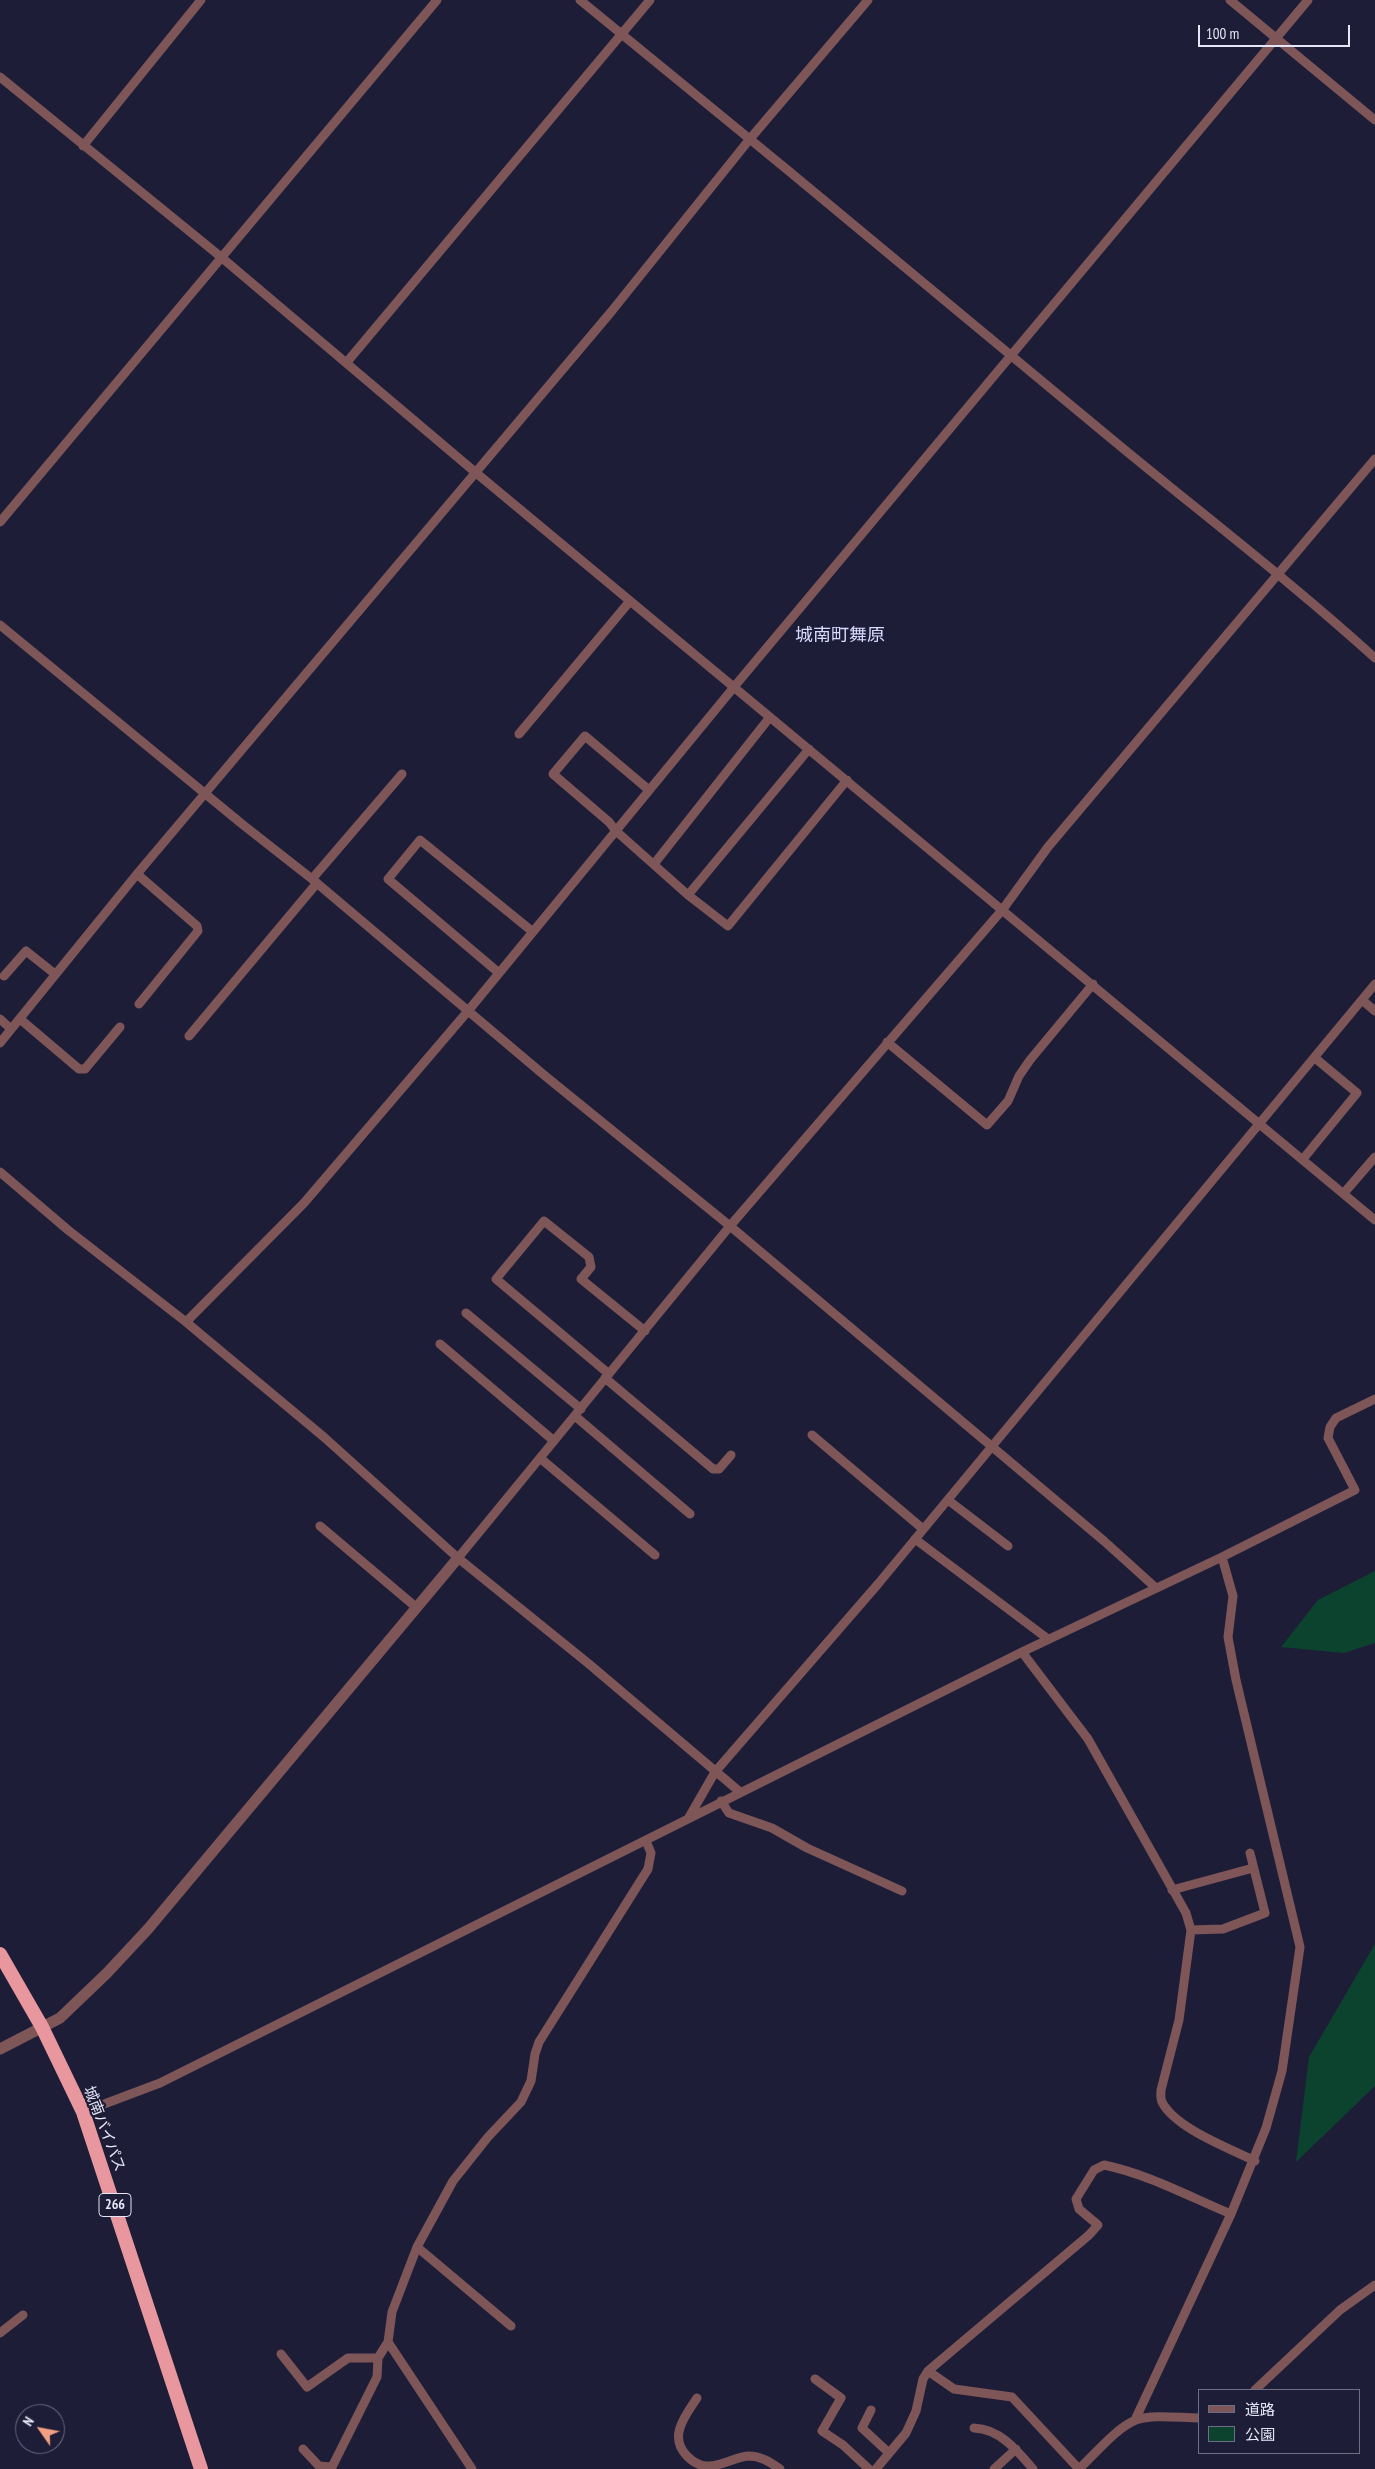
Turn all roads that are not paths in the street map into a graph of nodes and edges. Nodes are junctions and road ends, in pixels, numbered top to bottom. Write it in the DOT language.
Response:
graph roads {
  1 [pos="201,0"];
  2 [pos="437,0"];
  3 [pos="580,0"];
  4 [pos="650,0"];
  5 [pos="868,0"];
  6 [pos="1230,0"];
  7 [pos="1308,0"];
  8 [pos="621,34"];
  9 [pos="1275,38"];
  10 [pos="0,77"];
  11 [pos="1375,120"];
  12 [pos="749,140"];
  13 [pos="83,146"];
  14 [pos="222,257"];
  15 [pos="1012,355"];
  16 [pos="347,362"];
  17 [pos="1375,459"];
  18 [pos="475,472"];
  19 [pos="0,522"];
  20 [pos="1278,576"];
  21 [pos="630,601"];
  22 [pos="0,625"];
  23 [pos="1375,658"];
  24 [pos="734,687"];
  25 [pos="770,717"];
  26 [pos="519,734"];
  27 [pos="809,749"];
  28 [pos="402,774"];
  29 [pos="847,780"];
  30 [pos="649,790"];
  31 [pos="206,793"];
  32 [pos="616,831"];
  33 [pos="654,864"];
  34 [pos="137,874"];
  35 [pos="315,881"];
  36 [pos="688,895"];
  37 [pos="1003,909"];
  38 [pos="533,932"];
  39 [pos="499,973"];
  40 [pos="55,974"];
  41 [pos="4,976"];
  42 [pos="1093,984"];
  43 [pos="1375,984"];
  44 [pos="1362,1000"];
  45 [pos="139,1004"];
  46 [pos="468,1011"];
  47 [pos="1375,1011"];
  48 [pos="0,1019"];
  49 [pos="20,1019"];
  50 [pos="120,1027"];
  51 [pos="11,1029"];
  52 [pos="189,1036"];
  53 [pos="887,1042"];
  54 [pos="0,1043"];
  55 [pos="1315,1058"];
  56 [pos="1261,1124"];
  57 [pos="1375,1157"];
  58 [pos="1303,1159"];
  59 [pos="0,1172"];
  60 [pos="1344,1194"];
  61 [pos="1373,1215"];
  62 [pos="730,1226"];
  63 [pos="466,1313"];
  64 [pos="186,1322"];
  65 [pos="645,1331"];
  66 [pos="440,1344"];
  67 [pos="607,1376"];
  68 [pos="1375,1398"];
  69 [pos="578,1412"];
  70 [pos="812,1435"];
  71 [pos="554,1441"];
  72 [pos="991,1447"];
  73 [pos="731,1455"];
  74 [pos="540,1458"];
  75 [pos="948,1500"];
  76 [pos="690,1514"];
  77 [pos="320,1526"];
  78 [pos="923,1529"];
  79 [pos="915,1539"];
  80 [pos="1008,1546"];
  81 [pos="655,1555"];
  82 [pos="1222,1557"];
  83 [pos="458,1558"];
  84 [pos="1156,1588"];
  85 [pos="416,1608"];
  86 [pos="1048,1639"];
  87 [pos="1022,1652"];
  88 [pos="715,1772"];
  89 [pos="740,1792"];
  90 [pos="721,1801"];
  91 [pos="688,1819"];
  92 [pos="646,1841"];
  93 [pos="1250,1853"];
  94 [pos="1253,1868"];
  95 [pos="1172,1890"];
  96 [pos="902,1891"];
  97 [pos="1191,1930"];
  98 [pos="0,1954"];
  99 [pos="42,2027"];
  100 [pos="0,2049"];
  101 [pos="83,2112"];
  102 [pos="1255,2161"];
  103 [pos="1231,2214"];
  104 [pos="417,2247"];
  105 [pos="1375,2285"];
  106 [pos="23,2315"];
  107 [pos="510,2326"];
  108 [pos="0,2333"];
  109 [pos="388,2342"];
  110 [pos="281,2354"];
  111 [pos="378,2358"];
  112 [pos="928,2371"];
  113 [pos="815,2379"];
  114 [pos="1256,2389"];
  115 [pos="697,2398"];
  116 [pos="871,2410"];
  117 [pos="1198,2418"];
  118 [pos="1136,2420"];
  119 [pos="974,2428"];
  120 [pos="303,2448"];
  121 [pos="1016,2449"];
  122 [pos="889,2453"];
  123 [pos="202,2469"];
  124 [pos="472,2469"];
  125 [pos="780,2469"];
  126 [pos="869,2469"];
  127 [pos="876,2469"];
  128 [pos="994,2469"];
  129 [pos="1033,2469"];
  130 [pos="1079,2469"];
  1 -- 13 [label="street"];
  2 -- 14 [label="street"];
  3 -- 8 [label="street"];
  4 -- 8 [label="street"];
  5 -- 12 [label="street"];
  6 -- 9 [label="street"];
  7 -- 9 [label="street"];
  8 -- 12 [label="street"];
  8 -- 16 [label="street"];
  9 -- 11 [label="street"];
  9 -- 15 [label="street"];
  10 -- 13 [label="street"];
  12 -- 15 [label="street"];
  12 -- 18 [label="street"];
  13 -- 14 [label="street"];
  14 -- 16 [label="street"];
  14 -- 19 [label="street"];
  15 -- 20 [label="street"];
  15 -- 24 [label="street"];
  16 -- 18 [label="street"];
  17 -- 20 [label="street"];
  18 -- 21 [label="street"];
  18 -- 31 [label="street"];
  20 -- 23 [label="street"];
  20 -- 37 [label="street"];
  21 -- 24 [label="street"];
  21 -- 26 [label="street"];
  22 -- 31 [label="street"];
  24 -- 25 [label="street"];
  24 -- 30 [label="street"];
  25 -- 27 [label="street"];
  25 -- 33 [label="street"];
  27 -- 29 [label="street"];
  27 -- 36 [label="street"];
  28 -- 35 [label="street"];
  29 -- 36 [label="street"];
  29 -- 37 [label="street"];
  30 -- 32 [label="street"];
  30 -- 32 [label="street"];
  31 -- 34 [label="street"];
  31 -- 35 [label="street"];
  32 -- 33 [label="street"];
  32 -- 38 [label="street"];
  33 -- 36 [label="street"];
  34 -- 40 [label="street"];
  34 -- 45 [label="street"];
  35 -- 46 [label="street"];
  35 -- 52 [label="street"];
  37 -- 42 [label="street"];
  37 -- 53 [label="street"];
  38 -- 39 [label="street"];
  38 -- 39 [label="street"];
  39 -- 46 [label="street"];
  40 -- 41 [label="street"];
  40 -- 49 [label="street"];
  42 -- 53 [label="street"];
  42 -- 56 [label="street"];
  43 -- 44 [label="street"];
  44 -- 47 [label="street"];
  44 -- 55 [label="street"];
  46 -- 62 [label="street"];
  46 -- 64 [label="street"];
  48 -- 51 [label="street"];
  49 -- 50 [label="street"];
  49 -- 51 [label="street"];
  51 -- 54 [label="street"];
  53 -- 62 [label="street"];
  55 -- 56 [label="street"];
  55 -- 58 [label="street"];
  56 -- 58 [label="street"];
  56 -- 72 [label="street"];
  57 -- 60 [label="street"];
  58 -- 60 [label="street"];
  59 -- 64 [label="street"];
  60 -- 61 [label="street"];
  62 -- 65 [label="street"];
  62 -- 72 [label="street"];
  63 -- 69 [label="street"];
  64 -- 83 [label="street"];
  65 -- 67 [label="street"];
  65 -- 67 [label="street"];
  66 -- 71 [label="street"];
  67 -- 69 [label="street"];
  67 -- 73 [label="street"];
  68 -- 82 [label="street"];
  69 -- 71 [label="street"];
  69 -- 76 [label="street"];
  70 -- 78 [label="street"];
  71 -- 74 [label="street"];
  72 -- 75 [label="street"];
  72 -- 84 [label="street"];
  74 -- 81 [label="street"];
  74 -- 83 [label="street"];
  75 -- 78 [label="street"];
  75 -- 80 [label="street"];
  77 -- 85 [label="street"];
  78 -- 79 [label="street"];
  79 -- 86 [label="street"];
  79 -- 88 [label="street"];
  82 -- 84 [label="street"];
  82 -- 102 [label="street"];
  83 -- 85 [label="street"];
  83 -- 88 [label="street"];
  84 -- 86 [label="street"];
  85 -- 99 [label="street"];
  86 -- 87 [label="street"];
  87 -- 89 [label="street"];
  87 -- 95 [label="street"];
  88 -- 89 [label="street"];
  88 -- 91 [label="street"];
  89 -- 90 [label="street"];
  90 -- 91 [label="street"];
  90 -- 96 [label="street"];
  91 -- 92 [label="street"];
  92 -- 101 [label="street"];
  92 -- 104 [label="street"];
  93 -- 94 [label="street"];
  94 -- 95 [label="street"];
  94 -- 97 [label="street"];
  95 -- 97 [label="street"];
  97 -- 102 [label="street"];
  98 -- 99 [label="highway, 城南バイパス / 266"];
  99 -- 100 [label="street"];
  99 -- 101 [label="highway, 城南バイパス / 266"];
  101 -- 123 [label="highway, 城南バイパス / 266"];
  102 -- 103 [label="street"];
  103 -- 112 [label="street"];
  103 -- 118 [label="street"];
  104 -- 107 [label="street"];
  104 -- 109 [label="street"];
  105 -- 114 [label="street"];
  106 -- 108 [label="street"];
  109 -- 111 [label="street"];
  109 -- 124 [label="street"];
  110 -- 111 [label="street"];
  111 -- 120 [label="street"];
  112 -- 122 [label="street"];
  112 -- 130 [label="street"];
  113 -- 126 [label="street"];
  115 -- 125 [label="street"];
  116 -- 122 [label="street"];
  117 -- 118 [label="street"];
  118 -- 130 [label="street"];
  119 -- 121 [label="street"];
  121 -- 128 [label="street"];
  121 -- 129 [label="street"];
  122 -- 127 [label="street"];
}
